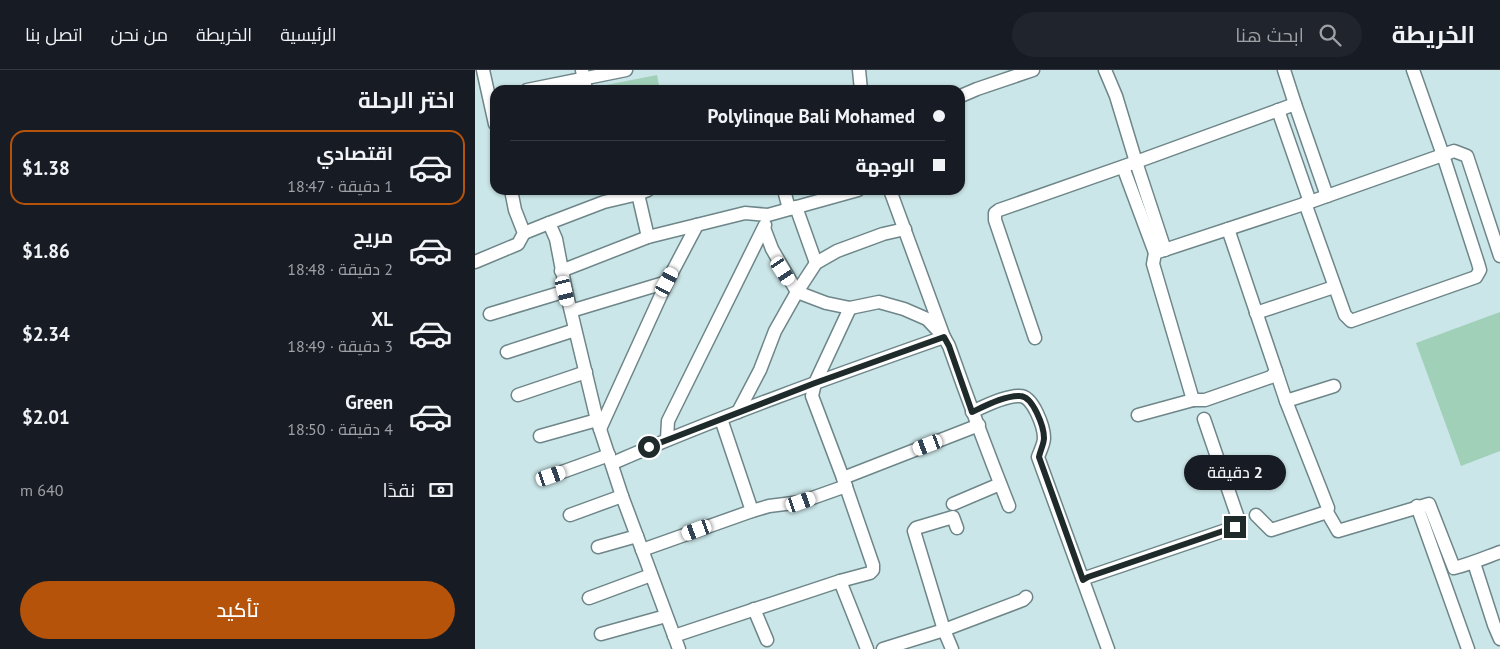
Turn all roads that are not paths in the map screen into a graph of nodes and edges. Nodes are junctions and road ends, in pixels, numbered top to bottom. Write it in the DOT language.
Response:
graph roads {
  1 [pos="483,70"];
  2 [pos="625,70"];
  3 [pos="859,70"];
  4 [pos="1033,70"];
  5 [pos="1105,70"];
  6 [pos="1284,70"];
  7 [pos="1413,70"];
  8 [pos="584,80"];
  9 [pos="556,85"];
  10 [pos="860,85"];
  11 [pos="490,91"];
  12 [pos="965,94"];
  13 [pos="1295,104"];
  14 [pos="1278,110"];
  15 [pos="1443,155"];
  16 [pos="1136,162"];
  17 [pos="1123,167"];
  18 [pos="512,195"];
  19 [pos="643,195"];
  20 [pos="786,195"];
  21 [pos="834,195"];
  22 [pos="892,195"];
  23 [pos="603,196"];
  24 [pos="1327,196"];
  25 [pos="1307,203"];
  26 [pos="792,208"];
  27 [pos="766,222"];
  28 [pos="549,223"];
  29 [pos="697,225"];
  30 [pos="905,228"];
  31 [pos="1227,229"];
  32 [pos="524,233"];
  33 [pos="647,236"];
  34 [pos="1160,251"];
  35 [pos="1500,256"];
  36 [pos="475,262"];
  37 [pos="816,263"];
  38 [pos="561,271"];
  39 [pos="667,282"];
  40 [pos="1334,287"];
  41 [pos="565,291"];
  42 [pos="797,292"];
  43 [pos="850,308"];
  44 [pos="571,311"];
  45 [pos="1256,313"];
  46 [pos="491,314"];
  47 [pos="575,330"];
  48 [pos="944,337"];
  49 [pos="1035,338"];
  50 [pos="507,352"];
  51 [pos="1275,371"];
  52 [pos="586,372"];
  53 [pos="815,383"];
  54 [pos="1334,386"];
  55 [pos="517,395"];
  56 [pos="1193,400"];
  57 [pos="1286,401"];
  58 [pos="738,412"];
  59 [pos="972,412"];
  60 [pos="1138,415"];
  61 [pos="721,419"];
  62 [pos="1204,420"];
  63 [pos="599,424"];
  64 [pos="979,425"];
  65 [pos="540,436"];
  66 [pos="667,439"];
  67 [pos="611,459"];
  68 [pos="551,476"];
  69 [pos="845,482"];
  70 [pos="1000,484"];
  71 [pos="622,496"];
  72 [pos="953,504"];
  73 [pos="1009,506"];
  74 [pos="1417,506"];
  75 [pos="752,511"];
  76 [pos="1327,512"];
  77 [pos="569,514"];
  78 [pos="1256,515"];
  79 [pos="957,528"];
  80 [pos="637,536"];
  81 [pos="598,547"];
  82 [pos="642,550"];
  83 [pos="1500,552"];
  84 [pos="1474,563"];
  85 [pos="651,574"];
  86 [pos="1083,580"];
  87 [pos="840,581"];
  88 [pos="1026,597"];
  89 [pos="589,598"];
  90 [pos="754,609"];
  91 [pos="667,616"];
  92 [pos="944,630"];
  93 [pos="601,634"];
  94 [pos="674,636"];
  95 [pos="1500,639"];
  96 [pos="767,640"];
  97 [pos="679,649"];
  98 [pos="867,649"];
  99 [pos="883,649"];
  100 [pos="952,649"];
  101 [pos="1108,649"];
  102 [pos="1469,649"];
  1 -- 11 [label="street"];
  2 -- 8 [label="street"];
  3 -- 10 [label="street"];
  4 -- 12 [label="street"];
  5 -- 16 [label="street"];
  6 -- 13 [label="street"];
  7 -- 15 [label="street"];
  8 -- 9 [label="street"];
  13 -- 14 [label="street"];
  13 -- 24 [label="street"];
  14 -- 16 [label="street"];
  14 -- 25 [label="street"];
  15 -- 24 [label="street"];
  15 -- 35 [label="street"];
  15 -- 40 [label="street"];
  16 -- 17 [label="street"];
  16 -- 34 [label="street"];
  17 -- 34 [label="street"];
  17 -- 49 [label="street"];
  18 -- 32 [label="street"];
  19 -- 33 [label="street"];
  20 -- 26 [label="street"];
  21 -- 26 [label="street"];
  22 -- 30 [label="street"];
  23 -- 28 [label="street"];
  24 -- 25 [label="street"];
  25 -- 31 [label="street"];
  25 -- 40 [label="street"];
  26 -- 27 [label="street"];
  26 -- 37 [label="street"];
  27 -- 29 [label="street"];
  27 -- 42 [label="street"];
  27 -- 66 [label="street"];
  28 -- 32 [label="street"];
  28 -- 38 [label="street"];
  29 -- 33 [label="street"];
  29 -- 39 [label="street"];
  30 -- 37 [label="street"];
  30 -- 48 [label="street"];
  31 -- 34 [label="street"];
  31 -- 45 [label="street"];
  32 -- 36 [label="street"];
  33 -- 38 [label="street"];
  34 -- 56 [label="street"];
  37 -- 42 [label="street"];
  38 -- 41 [label="street"];
  39 -- 44 [label="street"];
  39 -- 63 [label="street"];
  40 -- 45 [label="street"];
  41 -- 44 [label="street"];
  41 -- 46 [label="street"];
  42 -- 43 [label="street"];
  42 -- 58 [label="street"];
  43 -- 48 [label="street"];
  43 -- 53 [label="street"];
  44 -- 47 [label="street"];
  45 -- 51 [label="street"];
  47 -- 50 [label="street"];
  47 -- 52 [label="street"];
  48 -- 53 [label="street"];
  48 -- 59 [label="street"];
  51 -- 56 [label="street"];
  51 -- 57 [label="street"];
  52 -- 55 [label="street"];
  52 -- 63 [label="street"];
  53 -- 58 [label="street"];
  53 -- 69 [label="street"];
  54 -- 57 [label="street"];
  56 -- 60 [label="street"];
  57 -- 76 [label="street"];
  58 -- 61 [label="street"];
  59 -- 64 [label="street"];
  59 -- 86 [label="street"];
  61 -- 66 [label="street"];
  61 -- 75 [label="street"];
  62 -- 86 [label="street"];
  63 -- 65 [label="street"];
  63 -- 67 [label="street"];
  64 -- 69 [label="street"];
  64 -- 70 [label="street"];
  66 -- 67 [label="street"];
  67 -- 68 [label="street"];
  67 -- 71 [label="street"];
  69 -- 75 [label="street"];
  69 -- 87 [label="street"];
  70 -- 72 [label="street"];
  70 -- 73 [label="street"];
  71 -- 77 [label="street"];
  71 -- 80 [label="street"];
  74 -- 76 [label="street"];
  74 -- 84 [label="street"];
  74 -- 102 [label="street"];
  75 -- 82 [label="street"];
  76 -- 78 [label="street"];
  79 -- 92 [label="street"];
  80 -- 81 [label="street"];
  80 -- 82 [label="street"];
  82 -- 85 [label="street"];
  83 -- 84 [label="street"];
  84 -- 95 [label="street"];
  85 -- 89 [label="street"];
  85 -- 91 [label="street"];
  86 -- 101 [label="street"];
  87 -- 90 [label="street"];
  87 -- 98 [label="street"];
  88 -- 92 [label="street"];
  90 -- 94 [label="street"];
  90 -- 96 [label="street"];
  91 -- 93 [label="street"];
  91 -- 94 [label="street"];
  92 -- 99 [label="street"];
  92 -- 100 [label="street"];
  94 -- 97 [label="street"];
}
